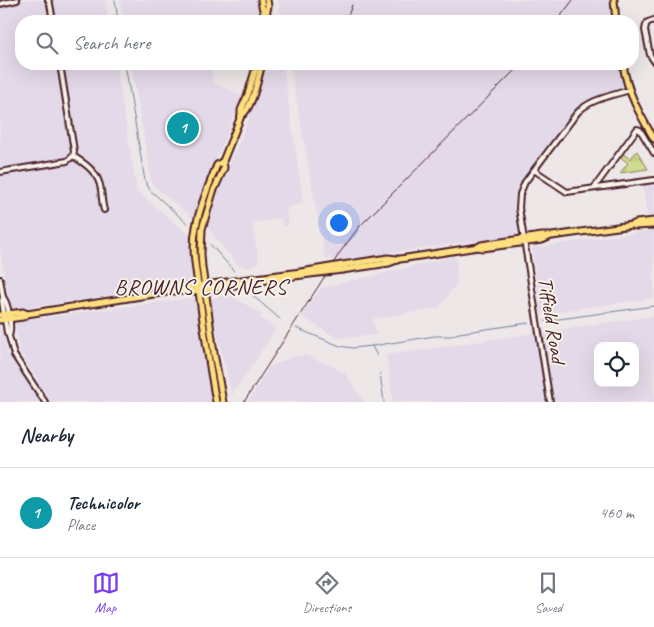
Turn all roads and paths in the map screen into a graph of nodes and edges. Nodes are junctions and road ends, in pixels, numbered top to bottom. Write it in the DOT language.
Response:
graph roads {
  1 [pos="17,0"];
  2 [pos="48,0"];
  3 [pos="261,0"];
  4 [pos="267,0"];
  5 [pos="614,0"];
  6 [pos="0,4"];
  7 [pos="52,15"];
  8 [pos="264,15"];
  9 [pos="266,15"];
  10 [pos="615,15"];
  11 [pos="654,20"];
  12 [pos="654,61"];
  13 [pos="61,70"];
  14 [pos="255,70"];
  15 [pos="260,70"];
  16 [pos="624,70"];
  17 [pos="629,90"];
  18 [pos="241,116"];
  19 [pos="654,139"];
  20 [pos="654,154"];
  21 [pos="73,156"];
  22 [pos="534,170"];
  23 [pos="0,172"];
  24 [pos="654,180"];
  25 [pos="594,188"];
  26 [pos="104,210"];
  27 [pos="654,221"];
  28 [pos="632,225"];
  29 [pos="654,225"];
  30 [pos="524,240"];
  31 [pos="0,279"];
  32 [pos="201,287"];
  33 [pos="4,317"];
  34 [pos="46,402"];
  35 [pos="216,402"];
  36 [pos="223,402"];
  37 [pos="550,402"];
  1 -- 6 [label="street"];
  2 -- 7 [label="street"];
  3 -- 8 [label="main road"];
  4 -- 9 [label="main road"];
  5 -- 10 [label="main road"];
  11 -- 12 [label="street"];
  13 -- 21 [label="street"];
  14 -- 18 [label="main road"];
  15 -- 18 [label="main road"];
  16 -- 17 [label="main road"];
  17 -- 19 [label="main road"];
  17 -- 22 [label="street, Tiffield Road"];
  18 -- 32 [label="main road"];
  20 -- 25 [label="street"];
  21 -- 23 [label="street"];
  21 -- 26 [label="street"];
  22 -- 25 [label="street"];
  22 -- 30 [label="street, Tiffield Road"];
  24 -- 25 [label="street"];
  27 -- 28 [label="main road"];
  28 -- 29 [label="main road"];
  28 -- 30 [label="main road"];
  30 -- 32 [label="main road, bridge"];
  30 -- 37 [label="street, Tiffield Road"];
  31 -- 33 [label="street"];
  32 -- 33 [label="main road"];
  32 -- 35 [label="main road"];
  32 -- 36 [label="main road"];
  33 -- 34 [label="street"];
}
